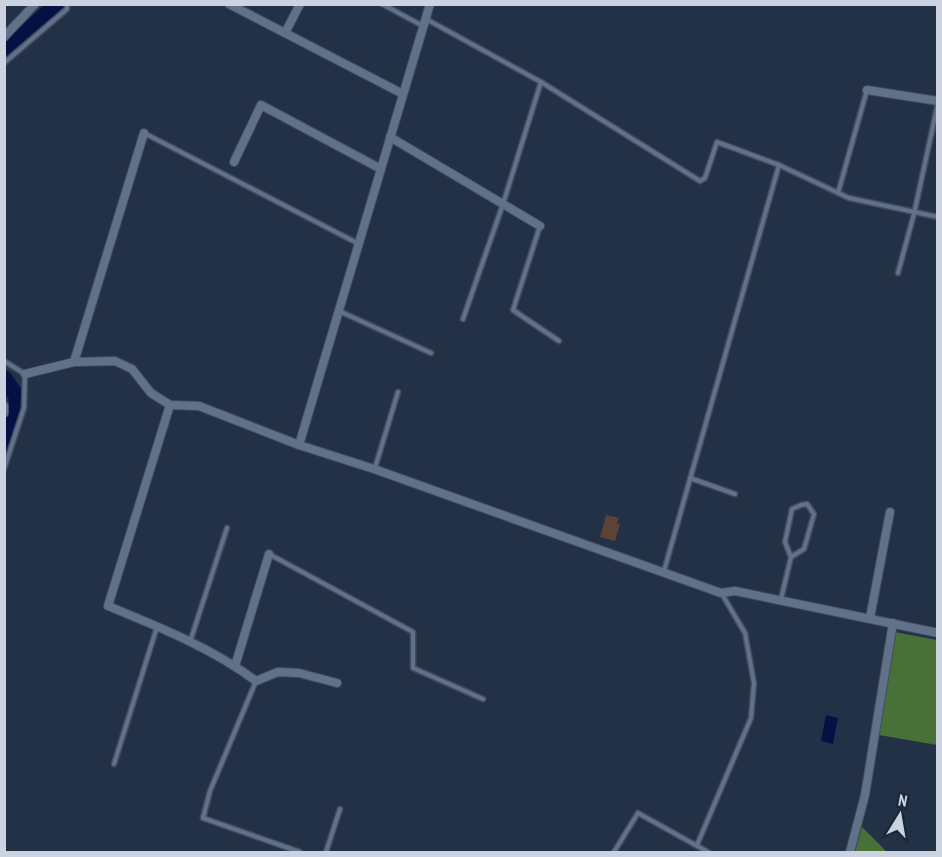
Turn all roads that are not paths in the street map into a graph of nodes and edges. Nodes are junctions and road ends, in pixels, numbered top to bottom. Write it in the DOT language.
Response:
graph roads {
  1 [pos="35,4"];
  2 [pos="67,4"];
  3 [pos="229,4"];
  4 [pos="300,4"];
  5 [pos="382,4"];
  6 [pos="430,4"];
  7 [pos="425,23"];
  8 [pos="285,33"];
  9 [pos="4,37"];
  10 [pos="4,63"];
  11 [pos="541,82"];
  12 [pos="867,90"];
  13 [pos="403,94"];
  14 [pos="938,102"];
  15 [pos="144,133"];
  16 [pos="390,137"];
  17 [pos="234,162"];
  18 [pos="779,165"];
  19 [pos="381,169"];
  20 [pos="838,193"];
  21 [pos="503,204"];
  22 [pos="914,214"];
  23 [pos="938,218"];
  24 [pos="540,226"];
  25 [pos="359,244"];
  26 [pos="898,273"];
  27 [pos="339,311"];
  28 [pos="463,319"];
  29 [pos="559,341"];
  30 [pos="431,353"];
  31 [pos="4,361"];
  32 [pos="74,362"];
  33 [pos="25,374"];
  34 [pos="398,392"];
  35 [pos="170,405"];
  36 [pos="4,406"];
  37 [pos="4,413"];
  38 [pos="299,445"];
  39 [pos="4,469"];
  40 [pos="374,469"];
  41 [pos="690,478"];
  42 [pos="735,494"];
  43 [pos="890,512"];
  44 [pos="227,528"];
  45 [pos="268,554"];
  46 [pos="790,557"];
  47 [pos="663,573"];
  48 [pos="721,593"];
  49 [pos="781,600"];
  50 [pos="870,618"];
  51 [pos="893,623"];
  52 [pos="158,626"];
  53 [pos="938,633"];
  54 [pos="190,643"];
  55 [pos="235,666"];
  56 [pos="256,681"];
  57 [pos="338,683"];
  58 [pos="483,699"];
  59 [pos="114,764"];
  60 [pos="340,809"];
  61 [pos="697,845"];
  62 [pos="300,852"];
  63 [pos="326,852"];
  64 [pos="614,852"];
  65 [pos="708,852"];
  66 [pos="850,852"];
  1 -- 9 [label="street"];
  2 -- 10 [label="lane"];
  3 -- 8 [label="street"];
  4 -- 8 [label="street"];
  5 -- 7 [label="lane"];
  6 -- 7 [label="street"];
  7 -- 11 [label="lane"];
  7 -- 13 [label="street"];
  8 -- 13 [label="street"];
  11 -- 18 [label="lane"];
  11 -- 21 [label="lane"];
  12 -- 14 [label="street"];
  12 -- 20 [label="lane"];
  13 -- 16 [label="street"];
  14 -- 22 [label="lane"];
  15 -- 25 [label="lane"];
  15 -- 32 [label="street"];
  16 -- 19 [label="street"];
  16 -- 21 [label="street"];
  17 -- 19 [label="street"];
  18 -- 20 [label="lane"];
  18 -- 41 [label="lane"];
  19 -- 25 [label="street"];
  20 -- 22 [label="lane"];
  21 -- 24 [label="street"];
  21 -- 28 [label="lane"];
  22 -- 23 [label="lane"];
  22 -- 26 [label="lane"];
  24 -- 29 [label="lane"];
  25 -- 27 [label="street"];
  27 -- 30 [label="lane"];
  27 -- 38 [label="street"];
  31 -- 33 [label="lane"];
  32 -- 33 [label="street"];
  32 -- 35 [label="street"];
  33 -- 39 [label="lane"];
  34 -- 40 [label="lane"];
  35 -- 38 [label="street"];
  35 -- 52 [label="street"];
  36 -- 37 [label="street"];
  38 -- 40 [label="street"];
  40 -- 47 [label="street"];
  41 -- 42 [label="lane"];
  41 -- 47 [label="lane"];
  43 -- 50 [label="street"];
  44 -- 54 [label="lane"];
  45 -- 55 [label="street"];
  45 -- 58 [label="lane"];
  46 -- 46 [label="lane"];
  46 -- 49 [label="lane"];
  47 -- 48 [label="street"];
  48 -- 49 [label="street"];
  48 -- 61 [label="lane"];
  49 -- 50 [label="street"];
  50 -- 51 [label="street"];
  51 -- 53 [label="street"];
  51 -- 66 [label="street"];
  52 -- 54 [label="street"];
  52 -- 59 [label="lane"];
  54 -- 55 [label="street"];
  55 -- 56 [label="street"];
  56 -- 57 [label="street"];
  56 -- 62 [label="lane"];
  60 -- 63 [label="lane"];
  61 -- 64 [label="lane"];
  61 -- 65 [label="lane"];
}
